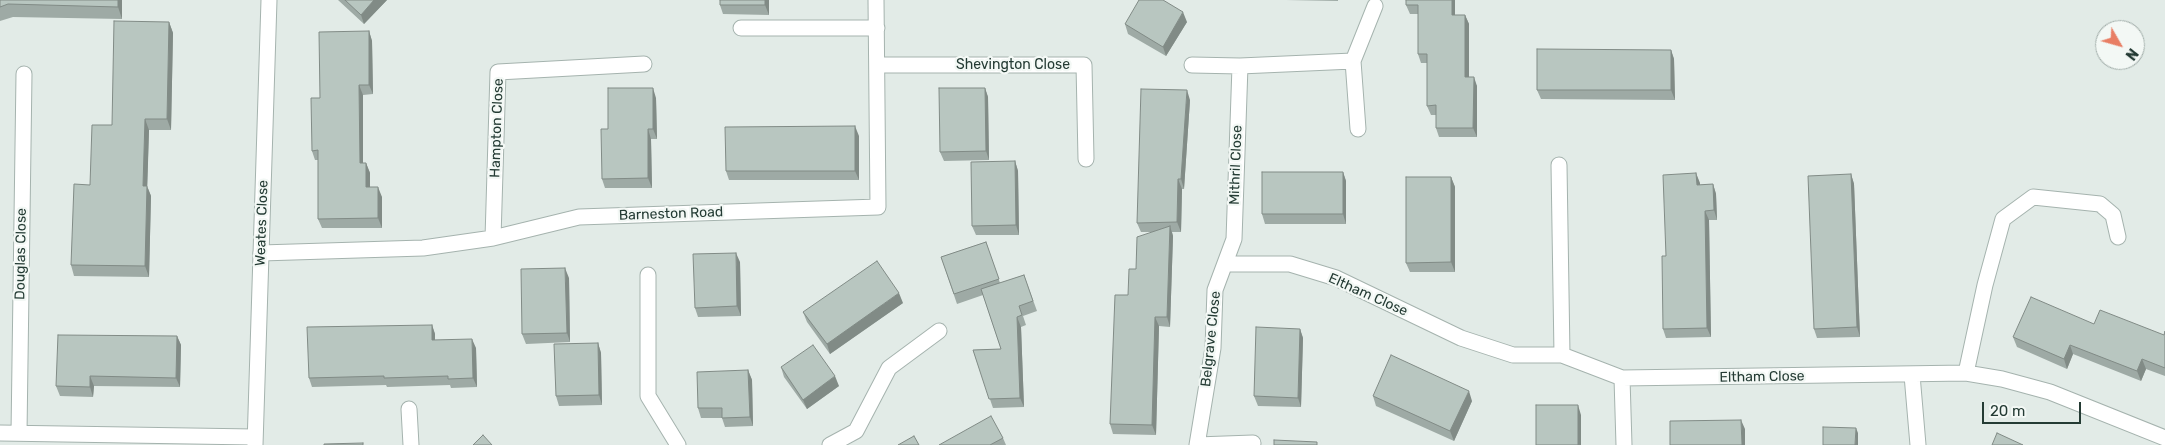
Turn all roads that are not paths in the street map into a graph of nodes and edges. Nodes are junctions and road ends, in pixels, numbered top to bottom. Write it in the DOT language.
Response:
graph roads {
  1 [pos="269,0"];
  2 [pos="876,0"];
  3 [pos="1374,6"];
  4 [pos="741,28"];
  5 [pos="877,28"];
  6 [pos="1353,61"];
  7 [pos="644,64"];
  8 [pos="877,65"];
  9 [pos="1192,65"];
  10 [pos="1240,66"];
  11 [pos="24,74"];
  12 [pos="1358,129"];
  13 [pos="1086,159"];
  14 [pos="1559,165"];
  15 [pos="2118,237"];
  16 [pos="494,238"];
  17 [pos="261,253"];
  18 [pos="1226,264"];
  19 [pos="648,275"];
  20 [pos="939,331"];
  21 [pos="1562,355"];
  22 [pos="1966,373"];
  23 [pos="1912,375"];
  24 [pos="1622,378"];
  25 [pos="409,409"];
  26 [pos="0,433"];
  27 [pos="19,434"];
  28 [pos="2165,438"];
  29 [pos="255,441"];
  30 [pos="1253,443"];
  31 [pos="410,445"];
  32 [pos="678,445"];
  33 [pos="830,445"];
  34 [pos="1197,445"];
  35 [pos="1624,445"];
  36 [pos="1918,445"];
  1 -- 17 [label="street, Weates Close"];
  2 -- 5 [label="street, Barneston Road"];
  3 -- 6 [label="street"];
  4 -- 5 [label="street"];
  5 -- 8 [label="street, Barneston Road"];
  6 -- 10 [label="street"];
  6 -- 12 [label="street"];
  7 -- 16 [label="street, Hampton Close"];
  8 -- 13 [label="street, Shevington Close"];
  8 -- 16 [label="street, Barneston Road"];
  9 -- 10 [label="street"];
  10 -- 18 [label="street, Mithril Close"];
  11 -- 27 [label="street, Douglas Close"];
  14 -- 21 [label="street"];
  15 -- 22 [label="street"];
  16 -- 17 [label="street, Barneston Road"];
  17 -- 29 [label="street, Weates Close"];
  18 -- 21 [label="street, Eltham Close"];
  18 -- 34 [label="street, Belgrave Close"];
  19 -- 32 [label="street"];
  20 -- 33 [label="street"];
  21 -- 24 [label="street, Eltham Close"];
  22 -- 23 [label="street, Eltham Close"];
  22 -- 28 [label="street, Eltham Close"];
  23 -- 24 [label="street, Eltham Close"];
  23 -- 36 [label="street"];
  24 -- 35 [label="street"];
  25 -- 31 [label="street"];
  26 -- 27 [label="street"];
  27 -- 29 [label="street"];
  30 -- 34 [label="street, Belgrave Close"];
}
